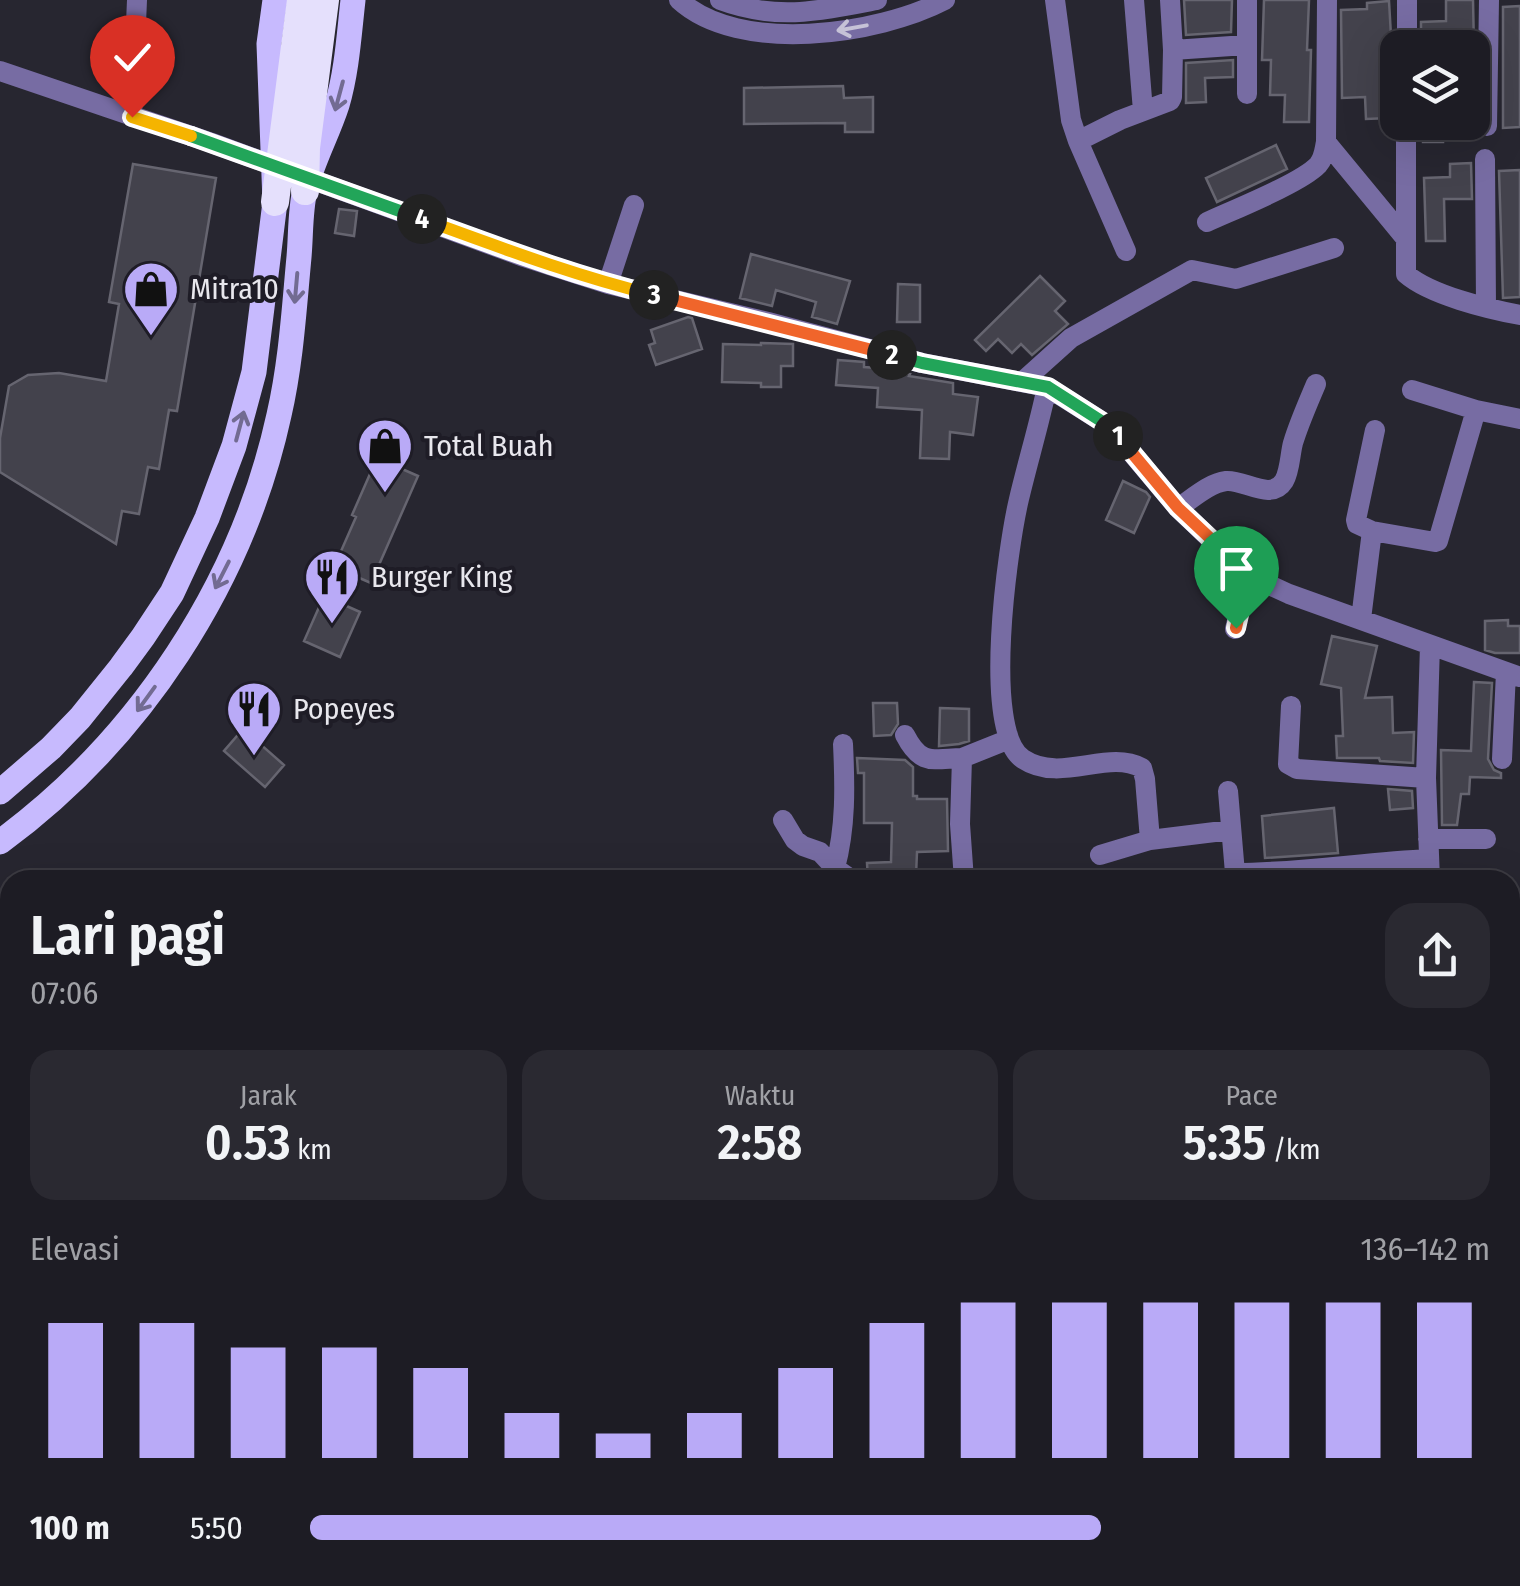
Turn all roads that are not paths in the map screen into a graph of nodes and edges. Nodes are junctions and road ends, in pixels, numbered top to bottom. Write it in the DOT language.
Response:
graph roads {
  1 [pos="138,0"];
  2 [pos="275,0"];
  3 [pos="301,0"];
  4 [pos="325,0"];
  5 [pos="353,0"];
  6 [pos="720,0"];
  7 [pos="877,0"];
  8 [pos="945,0"];
  9 [pos="1054,0"];
  10 [pos="1134,0"];
  11 [pos="1170,0"];
  12 [pos="1247,0"];
  13 [pos="1327,0"];
  14 [pos="1407,0"];
  15 [pos="1489,0"];
  16 [pos="690,4"];
  17 [pos="1407,30"];
  18 [pos="1489,30"];
  19 [pos="1246,45"];
  20 [pos="306,47"];
  21 [pos="1173,50"];
  22 [pos="0,72"];
  23 [pos="1246,94"];
  24 [pos="1143,111"];
  25 [pos="132,117"];
  26 [pos="1406,140"];
  27 [pos="1078,141"];
  28 [pos="1326,142"];
  29 [pos="1485,160"];
  30 [pos="305,191"];
  31 [pos="275,202"];
  32 [pos="634,205"];
  33 [pos="1207,222"];
  34 [pos="1406,240"];
  35 [pos="1334,248"];
  36 [pos="1126,251"];
  37 [pos="608,284"];
  38 [pos="1486,307"];
  39 [pos="1520,315"];
  40 [pos="1022,382"];
  41 [pos="1316,384"];
  42 [pos="1048,387"];
  43 [pos="1412,390"];
  44 [pos="1476,410"];
  45 [pos="1520,420"];
  46 [pos="1375,430"];
  47 [pos="1178,508"];
  48 [pos="1372,531"];
  49 [pos="1248,574"];
  50 [pos="1362,619"];
  51 [pos="1236,628"];
  52 [pos="1430,645"];
  53 [pos="1513,675"];
  54 [pos="1291,706"];
  55 [pos="905,736"];
  56 [pos="1007,740"];
  57 [pos="843,744"];
  58 [pos="962,758"];
  59 [pos="1502,759"];
  60 [pos="1426,778"];
  61 [pos="1228,790"];
  62 [pos="0,792"];
  63 [pos="783,820"];
  64 [pos="1230,830"];
  65 [pos="1486,839"];
  66 [pos="1150,840"];
  67 [pos="0,842"];
  68 [pos="1100,854"];
  69 [pos="1429,859"];
  70 [pos="840,870"];
  71 [pos="844,870"];
  72 [pos="963,870"];
  73 [pos="1234,870"];
  74 [pos="1295,870"];
  1 -- 25 [label="street"];
  2 -- 31 [label="main road"];
  3 -- 20 [label="highway"];
  4 -- 20 [label="highway"];
  5 -- 30 [label="main road, one-way"];
  6 -- 7 [label="street"];
  8 -- 16 [label="street, one-way"];
  9 -- 27 [label="street"];
  10 -- 24 [label="street"];
  11 -- 21 [label="street"];
  12 -- 19 [label="street"];
  13 -- 28 [label="street"];
  14 -- 17 [label="street"];
  15 -- 18 [label="street"];
  19 -- 21 [label="street"];
  19 -- 23 [label="street"];
  20 -- 30 [label="highway"];
  20 -- 31 [label="highway"];
  21 -- 24 [label="street"];
  22 -- 25 [label="street"];
  24 -- 27 [label="street"];
  25 -- 37 [label="street"];
  26 -- 34 [label="street"];
  27 -- 36 [label="street"];
  28 -- 33 [label="street"];
  28 -- 34 [label="street"];
  29 -- 38 [label="street"];
  30 -- 67 [label="main road, one-way"];
  62 -- 31 [label="main road, one-way"];
  32 -- 37 [label="street"];
  34 -- 38 [label="street"];
  35 -- 40 [label="street"];
  37 -- 40 [label="street"];
  38 -- 39 [label="street"];
  40 -- 42 [label="street"];
  41 -- 47 [label="street"];
  42 -- 47 [label="street"];
  42 -- 56 [label="street"];
  43 -- 44 [label="street"];
  44 -- 45 [label="street"];
  44 -- 48 [label="street"];
  46 -- 48 [label="street"];
  47 -- 49 [label="street"];
  48 -- 50 [label="street"];
  49 -- 50 [label="street"];
  49 -- 51 [label="street"];
  50 -- 52 [label="street"];
  52 -- 53 [label="street"];
  52 -- 60 [label="street"];
  53 -- 59 [label="street"];
  54 -- 60 [label="street"];
  55 -- 58 [label="street"];
  56 -- 58 [label="street"];
  56 -- 66 [label="street"];
  57 -- 71 [label="street"];
  58 -- 72 [label="street"];
  60 -- 69 [label="street"];
  61 -- 64 [label="street"];
  63 -- 70 [label="street"];
  64 -- 66 [label="street"];
  64 -- 73 [label="street"];
  65 -- 69 [label="street"];
  66 -- 68 [label="street"];
  69 -- 74 [label="street"];
}
